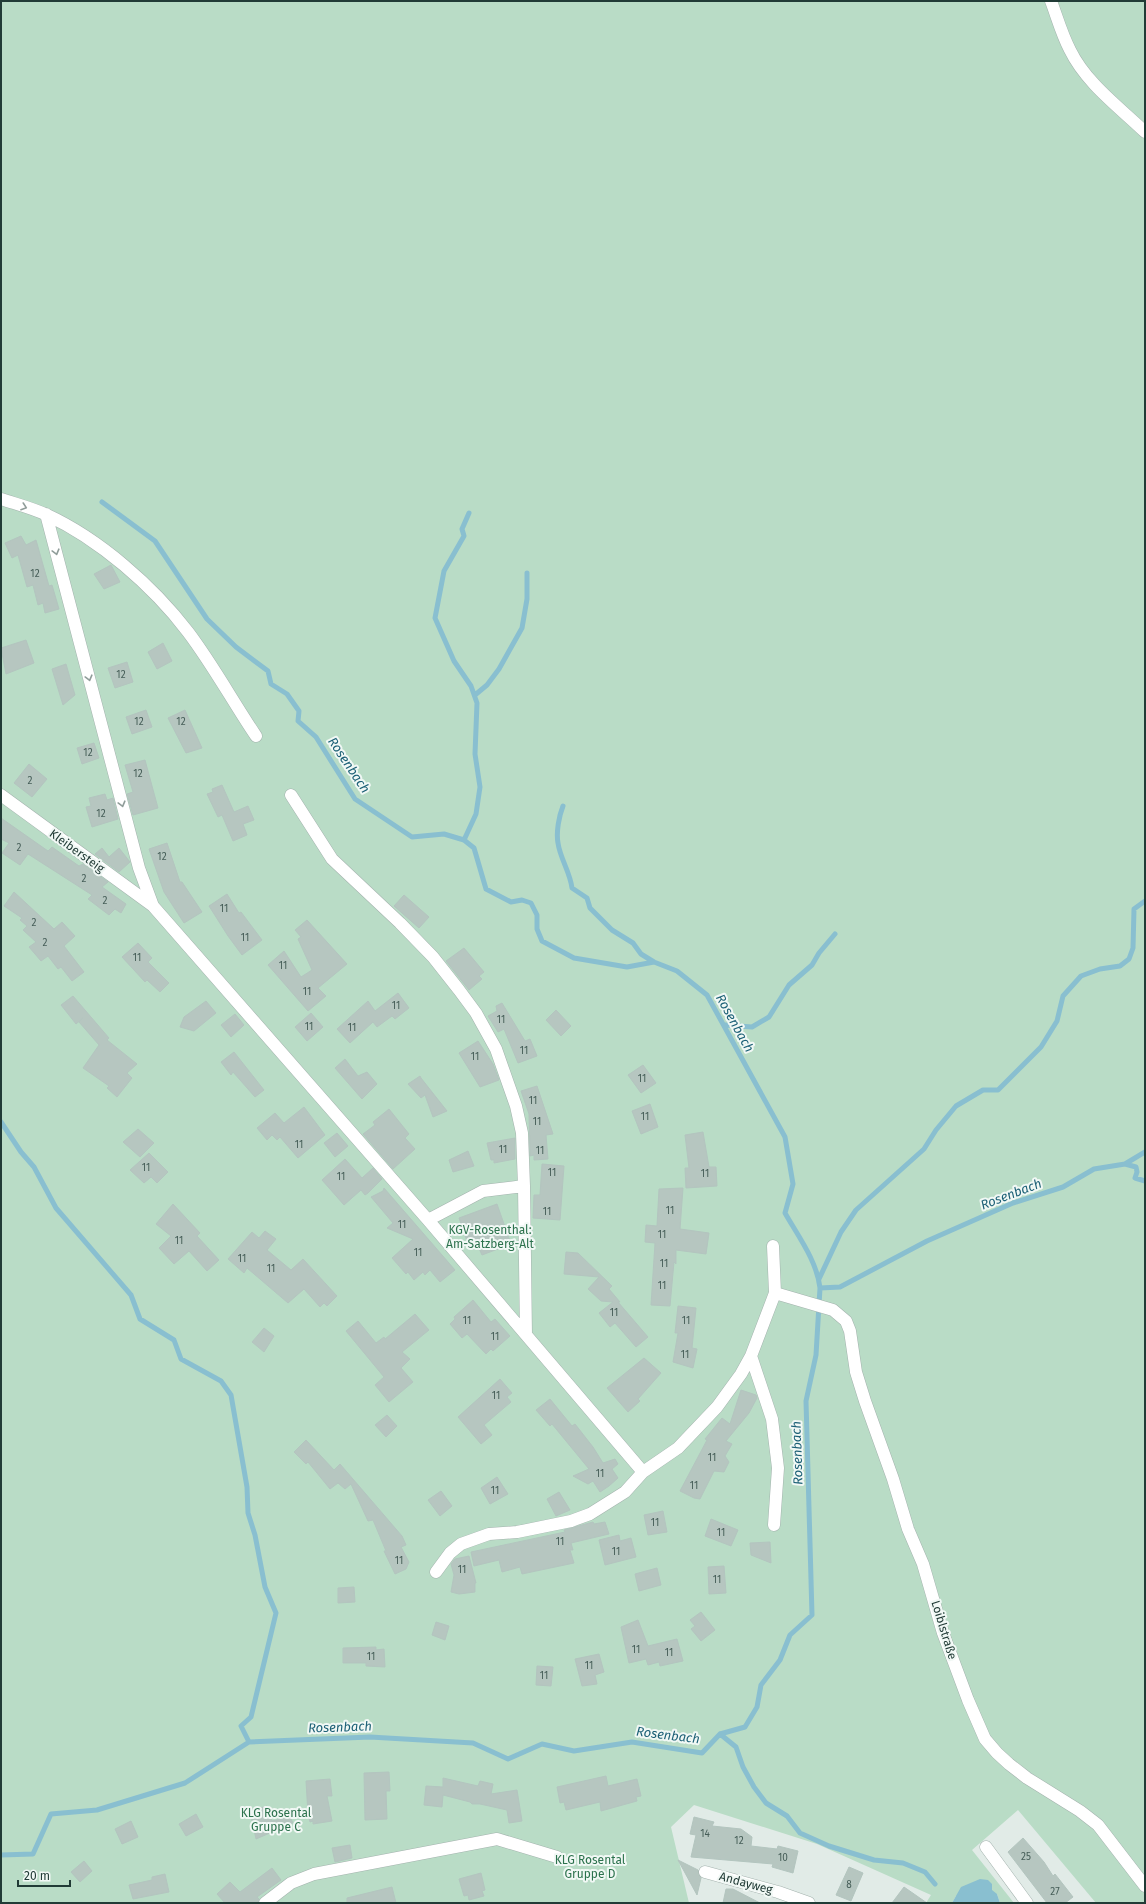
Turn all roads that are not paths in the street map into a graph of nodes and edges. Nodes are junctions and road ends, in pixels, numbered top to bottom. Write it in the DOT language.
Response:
graph roads {
  1 [pos="1051,1"];
  2 [pos="1145,132"];
  3 [pos="1,498"];
  4 [pos="46,514"];
  5 [pos="256,736"];
  6 [pos="1,795"];
  7 [pos="291,795"];
  8 [pos="153,906"];
  9 [pos="524,1186"];
  10 [pos="428,1220"];
  11 [pos="773,1246"];
  12 [pos="775,1293"];
  13 [pos="526,1335"];
  14 [pos="751,1356"];
  15 [pos="643,1472"];
  16 [pos="774,1525"];
  17 [pos="436,1572"];
  18 [pos="986,1847"];
  19 [pos="557,1857"];
  20 [pos="705,1872"];
  21 [pos="1145,1886"];
  22 [pos="265,1903"];
  23 [pos="809,1903"];
  24 [pos="1027,1903"];
  1 -- 2 [label="street"];
  3 -- 4 [label="street, one-way"];
  4 -- 5 [label="street"];
  4 -- 8 [label="street, one-way"];
  6 -- 8 [label="street, Kleibersteig"];
  7 -- 9 [label="street"];
  8 -- 10 [label="street"];
  9 -- 10 [label="street"];
  9 -- 13 [label="street"];
  10 -- 13 [label="street"];
  11 -- 12 [label="street"];
  12 -- 14 [label="street"];
  12 -- 21 [label="street, Loiblstraße"];
  13 -- 15 [label="street"];
  14 -- 15 [label="street"];
  14 -- 16 [label="street"];
  15 -- 17 [label="street"];
  18 -- 24 [label="street"];
  19 -- 22 [label="street"];
  20 -- 23 [label="street, Andayweg"];
}
